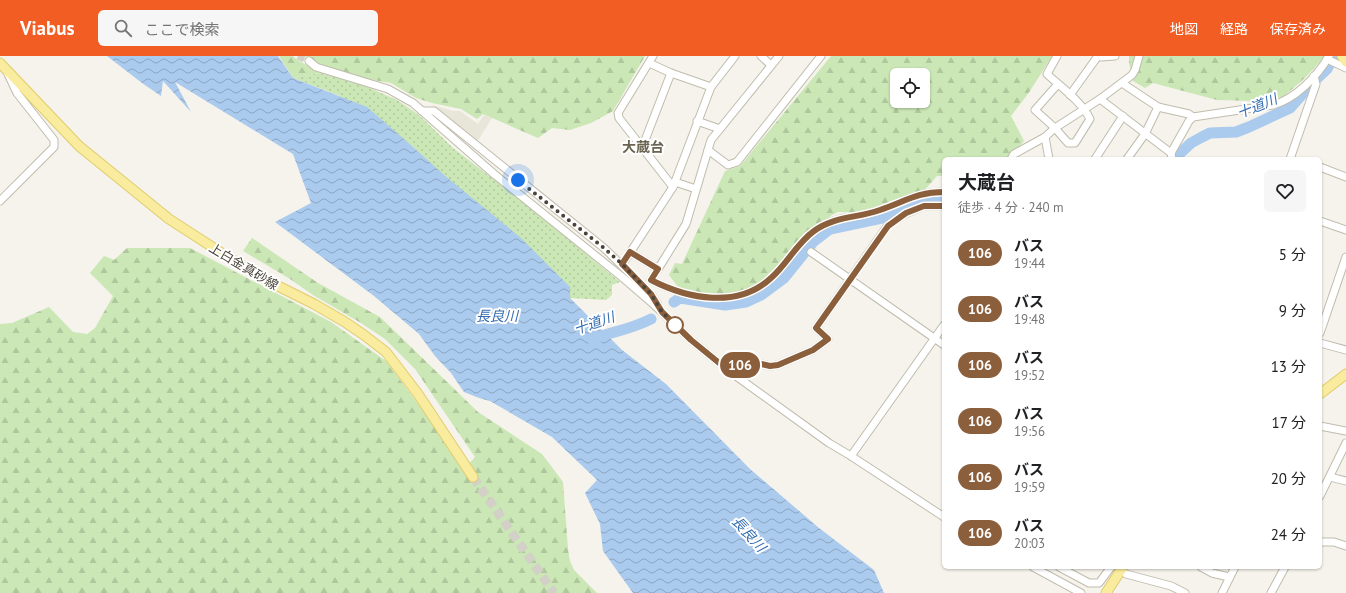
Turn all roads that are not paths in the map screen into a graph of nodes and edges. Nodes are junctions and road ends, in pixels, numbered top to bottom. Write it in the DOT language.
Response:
graph roads {
  1 [pos="654,56"];
  2 [pos="735,56"];
  3 [pos="761,56"];
  4 [pos="779,56"];
  5 [pos="821,56"];
  6 [pos="1057,56"];
  7 [pos="1099,56"];
  8 [pos="1116,56"];
  9 [pos="1139,56"];
  10 [pos="1342,56"];
  11 [pos="1330,59"];
  12 [pos="309,61"];
  13 [pos="649,63"];
  14 [pos="771,65"];
  15 [pos="2,66"];
  16 [pos="1345,66"];
  17 [pos="672,73"];
  18 [pos="1346,74"];
  19 [pos="1315,78"];
  20 [pos="1122,83"];
  21 [pos="1058,84"];
  22 [pos="710,87"];
  23 [pos="1070,95"];
  24 [pos="1100,98"];
  25 [pos="1158,108"];
  26 [pos="1085,109"];
  27 [pos="422,111"];
  28 [pos="1122,116"];
  29 [pos="1193,117"];
  30 [pos="697,121"];
  31 [pos="1055,128"];
  32 [pos="720,129"];
  33 [pos="1145,134"];
  34 [pos="1045,137"];
  35 [pos="642,148"];
  36 [pos="708,150"];
  37 [pos="1012,157"];
  38 [pos="1050,157"];
  39 [pos="1096,157"];
  40 [pos="1128,157"];
  41 [pos="1172,157"];
  42 [pos="1292,157"];
  43 [pos="1322,168"];
  44 [pos="1346,177"];
  45 [pos="674,184"];
  46 [pos="696,189"];
  47 [pos="942,192"];
  48 [pos="0,201"];
  49 [pos="942,206"];
  50 [pos="1322,222"];
  51 [pos="1346,230"];
  52 [pos="630,252"];
  53 [pos="811,252"];
  54 [pos="1346,257"];
  55 [pos="622,264"];
  56 [pos="658,269"];
  57 [pos="850,279"];
  58 [pos="662,312"];
  59 [pos="1322,327"];
  60 [pos="942,328"];
  61 [pos="934,339"];
  62 [pos="1322,344"];
  63 [pos="942,345"];
  64 [pos="1346,350"];
  65 [pos="729,371"];
  66 [pos="1346,374"];
  67 [pos="1322,392"];
  68 [pos="1322,426"];
  69 [pos="1346,431"];
  70 [pos="1346,443"];
  71 [pos="851,456"];
  72 [pos="474,477"];
  73 [pos="1326,479"];
  74 [pos="1346,481"];
  75 [pos="1322,490"];
  76 [pos="942,516"];
  77 [pos="1322,542"];
  78 [pos="1346,546"];
  79 [pos="1037,569"];
  80 [pos="1063,569"];
  81 [pos="1109,569"];
  82 [pos="1205,569"];
  83 [pos="1234,569"];
  84 [pos="1284,569"];
  85 [pos="1124,571"];
  86 [pos="1229,577"];
  87 [pos="1081,593"];
  88 [pos="1106,593"];
  89 [pos="1186,593"];
  90 [pos="1222,593"];
  91 [pos="1271,593"];
  1 -- 13 [label="street"];
  2 -- 22 [label="street"];
  3 -- 14 [label="street"];
  4 -- 14 [label="street"];
  5 -- 36 [label="street"];
  6 -- 21 [label="street"];
  7 -- 8 [label="street"];
  7 -- 23 [label="street"];
  9 -- 20 [label="street"];
  10 -- 16 [label="main road"];
  11 -- 16 [label="street"];
  11 -- 19 [label="street"];
  12 -- 27 [label="street"];
  13 -- 17 [label="street"];
  13 -- 35 [label="street"];
  14 -- 32 [label="street"];
  15 -- 48 [label="street"];
  15 -- 72 [label="main road, 上白金真砂線"];
  16 -- 18 [label="street"];
  17 -- 22 [label="street"];
  17 -- 35 [label="street"];
  19 -- 29 [label="street"];
  19 -- 42 [label="street"];
  20 -- 24 [label="street"];
  20 -- 25 [label="street"];
  21 -- 23 [label="street"];
  21 -- 31 [label="street"];
  22 -- 30 [label="street"];
  23 -- 26 [label="street"];
  24 -- 26 [label="street"];
  24 -- 28 [label="street"];
  25 -- 29 [label="street"];
  25 -- 33 [label="street"];
  26 -- 31 [label="street"];
  26 -- 31 [label="street"];
  27 -- 55 [label="street"];
  27 -- 58 [label="street"];
  28 -- 33 [label="street"];
  28 -- 39 [label="street"];
  29 -- 41 [label="street"];
  30 -- 32 [label="street"];
  30 -- 45 [label="street"];
  31 -- 34 [label="street"];
  32 -- 36 [label="street"];
  33 -- 40 [label="street"];
  33 -- 41 [label="street"];
  34 -- 37 [label="street"];
  34 -- 38 [label="street"];
  35 -- 45 [label="street"];
  36 -- 46 [label="street"];
  43 -- 44 [label="street"];
  45 -- 46 [label="street"];
  45 -- 52 [label="street"];
  46 -- 56 [label="street"];
  47 -- 56 [label="street"];
  49 -- 57 [label="street"];
  50 -- 51 [label="street"];
  52 -- 55 [label="street"];
  52 -- 56 [label="street"];
  53 -- 57 [label="street"];
  54 -- 59 [label="street"];
  55 -- 58 [label="street"];
  57 -- 61 [label="street"];
  57 -- 65 [label="street"];
  58 -- 65 [label="street"];
  60 -- 61 [label="street"];
  61 -- 63 [label="street"];
  61 -- 71 [label="street"];
  62 -- 64 [label="street"];
  65 -- 71 [label="street"];
  66 -- 67 [label="main road"];
  68 -- 69 [label="street"];
  70 -- 73 [label="street"];
  71 -- 76 [label="street"];
  73 -- 74 [label="street"];
  73 -- 75 [label="street"];
  77 -- 78 [label="street"];
  79 -- 87 [label="street"];
  80 -- 81 [label="street"];
  82 -- 86 [label="street"];
  83 -- 86 [label="street"];
  84 -- 91 [label="street"];
  85 -- 88 [label="main road"];
  85 -- 89 [label="street"];
  86 -- 90 [label="street"];
}
